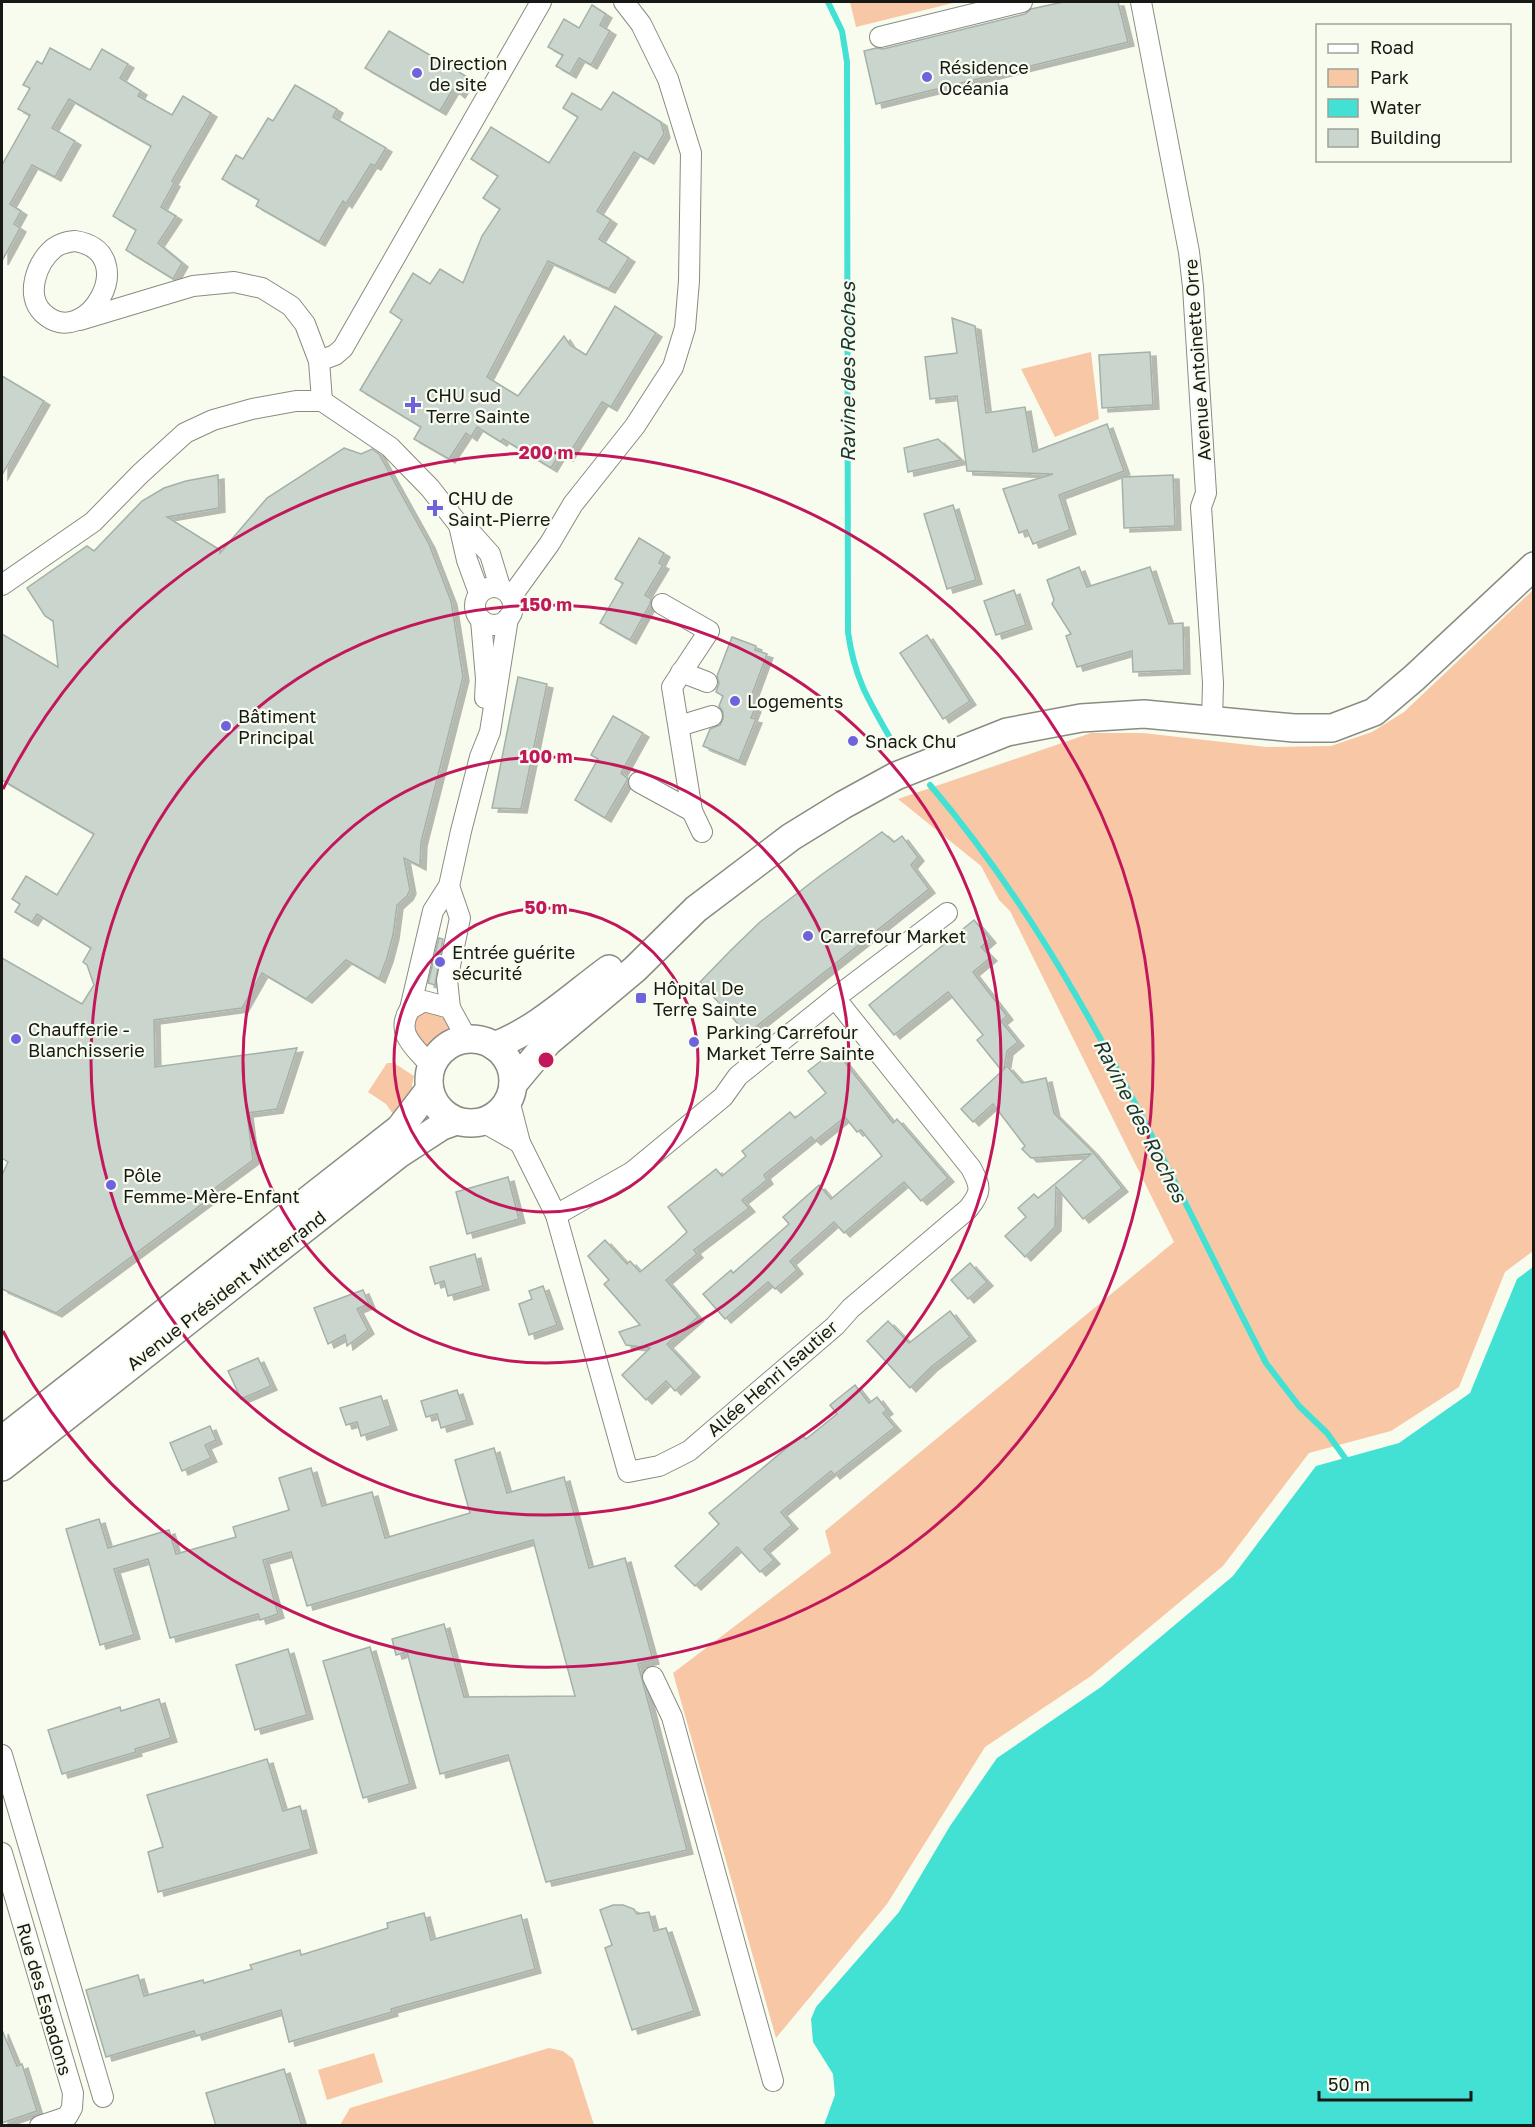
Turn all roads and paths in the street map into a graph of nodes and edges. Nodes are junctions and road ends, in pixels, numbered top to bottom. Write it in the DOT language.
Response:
graph roads {
  1 [pos="541,2"];
  2 [pos="624,2"];
  3 [pos="1022,2"];
  4 [pos="1141,2"];
  5 [pos="880,37"];
  6 [pos="80,320"];
  7 [pos="319,361"];
  8 [pos="322,401"];
  9 [pos="459,525"];
  10 [pos="1533,566"];
  11 [pos="2,585"];
  12 [pos="505,592"];
  13 [pos="479,593"];
  14 [pos="662,604"];
  15 [pos="508,618"];
  16 [pos="482,620"];
  17 [pos="681,672"];
  18 [pos="707,682"];
  19 [pos="712,716"];
  20 [pos="1212,722"];
  21 [pos="679,726"];
  22 [pos="480,757"];
  23 [pos="639,782"];
  24 [pos="692,811"];
  25 [pos="702,832"];
  26 [pos="449,886"];
  27 [pos="696,909"];
  28 [pos="947,913"];
  29 [pos="835,998"];
  30 [pos="450,1008"];
  31 [pos="410,1009"];
  32 [pos="468,1039"];
  33 [pos="494,1046"];
  34 [pos="430,1078"];
  35 [pos="511,1092"];
  36 [pos="456,1121"];
  37 [pos="483,1122"];
  38 [pos="520,1143"];
  39 [pos="556,1215"];
  40 [pos="2,1440"];
  41 [pos="2,1467"];
  42 [pos="653,1677"];
  43 [pos="2,1755"];
  44 [pos="2,1853"];
  45 [pos="773,2081"];
  46 [pos="103,2097"];
  47 [pos="40,2126"];
  1 -- 7 [label="street"];
  2 -- 12 [label="street"];
  3 -- 5 [label="street"];
  4 -- 20 [label="street, Avenue Antoinette Orre"];
  6 -- 7 [label="street"];
  7 -- 8 [label="street"];
  8 -- 9 [label="street"];
  8 -- 11 [label="street"];
  9 -- 12 [label="street"];
  9 -- 13 [label="street"];
  10 -- 20 [label="main road"];
  12 -- 13 [label="street"];
  12 -- 15 [label="street"];
  13 -- 16 [label="street"];
  14 -- 17 [label="street"];
  15 -- 16 [label="street"];
  15 -- 22 [label="street"];
  16 -- 22 [label="street"];
  17 -- 18 [label="street"];
  17 -- 21 [label="street"];
  19 -- 21 [label="street"];
  20 -- 27 [label="main road"];
  21 -- 24 [label="street"];
  22 -- 26 [label="street"];
  23 -- 24 [label="street"];
  24 -- 25 [label="street"];
  26 -- 30 [label="street"];
  26 -- 31 [label="street"];
  27 -- 33 [label="main road"];
  27 -- 35 [label="main road"];
  28 -- 29 [label="street"];
  29 -- 39 [label="street"];
  29 -- 39 [label="street, Allée Henri Isautier"];
  30 -- 31 [label="street"];
  30 -- 32 [label="street"];
  31 -- 34 [label="street"];
  32 -- 33 [label="main road"];
  32 -- 34 [label="main road"];
  33 -- 35 [label="main road"];
  34 -- 36 [label="main road"];
  34 -- 40 [label="main road, Avenue Président Mitterrand"];
  35 -- 37 [label="main road"];
  35 -- 38 [label="street, Allée Henri Isautier"];
  36 -- 37 [label="main road"];
  36 -- 41 [label="main road, Avenue Président Mitterrand"];
  37 -- 38 [label="street"];
  38 -- 39 [label="street, Allée Henri Isautier"];
  42 -- 45 [label="street"];
  43 -- 46 [label="street"];
  44 -- 47 [label="street, Rue des Espadons"];
}
